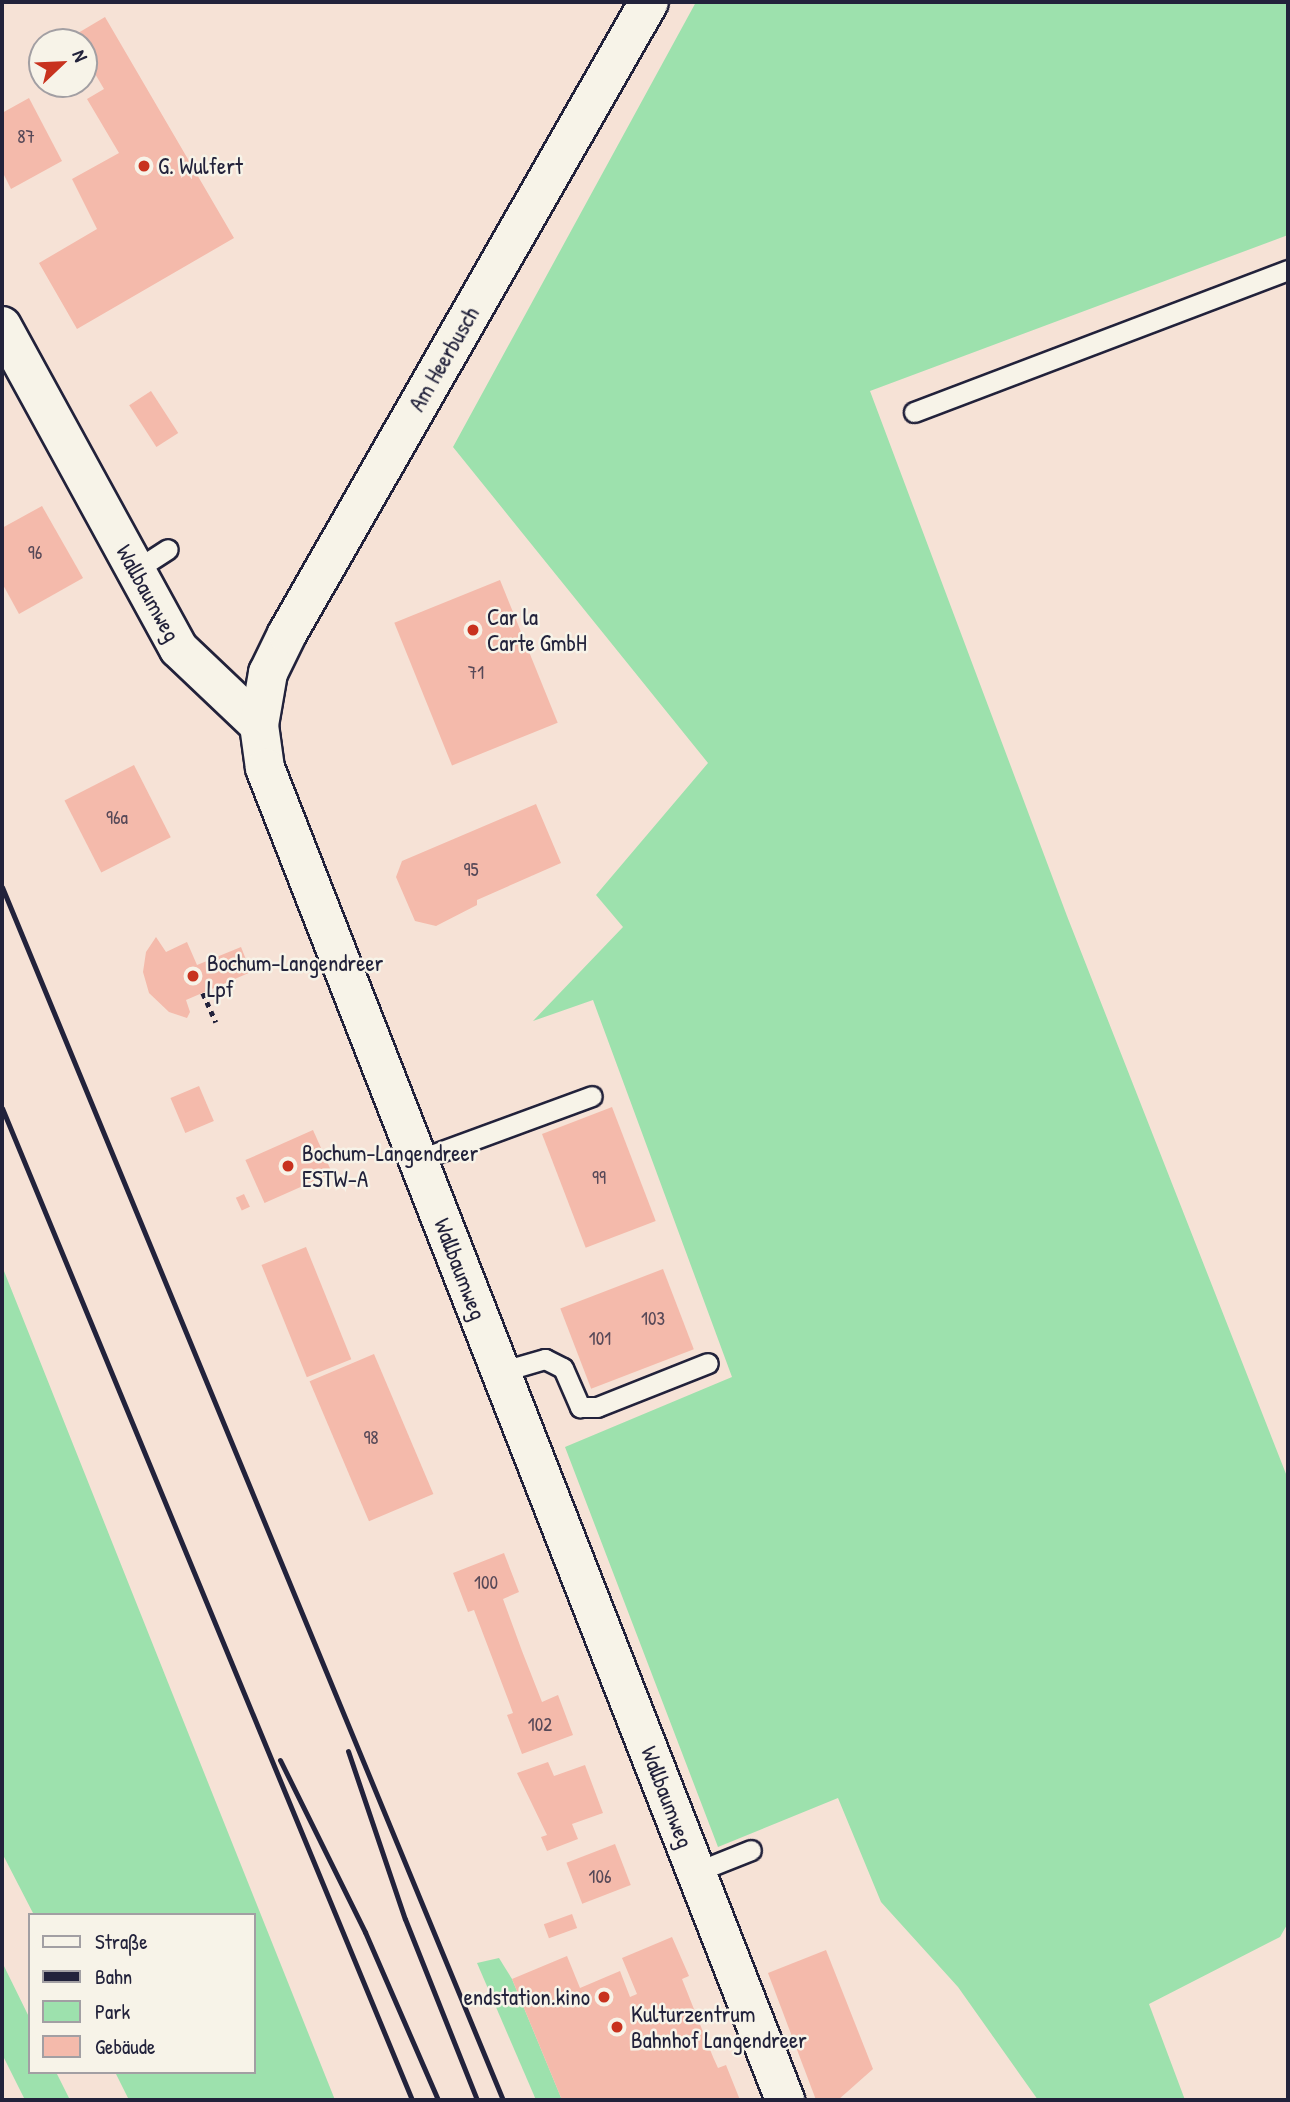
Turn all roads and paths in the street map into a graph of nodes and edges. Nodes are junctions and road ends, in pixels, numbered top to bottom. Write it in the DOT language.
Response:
graph roads {
  1 [pos="649,2"];
  2 [pos="1288,270"];
  3 [pos="2,326"];
  4 [pos="914,412"];
  5 [pos="168,549"];
  6 [pos="134,571"];
  7 [pos="259,725"];
  8 [pos="203,993"];
  9 [pos="216,1022"];
  10 [pos="592,1096"];
  11 [pos="418,1160"];
  12 [pos="708,1363"];
  13 [pos="500,1372"];
  14 [pos="751,1850"];
  15 [pos="696,1872"];
  16 [pos="785,2100"];
  1 -- 7 [label="street, Am Heerbusch"];
  2 -- 4 [label="lane"];
  3 -- 6 [label="street, Wallbaumweg"];
  5 -- 6 [label="lane"];
  6 -- 7 [label="street, Wallbaumweg"];
  7 -- 11 [label="street, Wallbaumweg"];
  8 -- 9 [label="path"];
  10 -- 11 [label="lane"];
  11 -- 13 [label="street, Wallbaumweg"];
  12 -- 13 [label="lane"];
  13 -- 15 [label="street, Wallbaumweg"];
  14 -- 15 [label="lane"];
  15 -- 16 [label="street, Wallbaumweg"];
}
